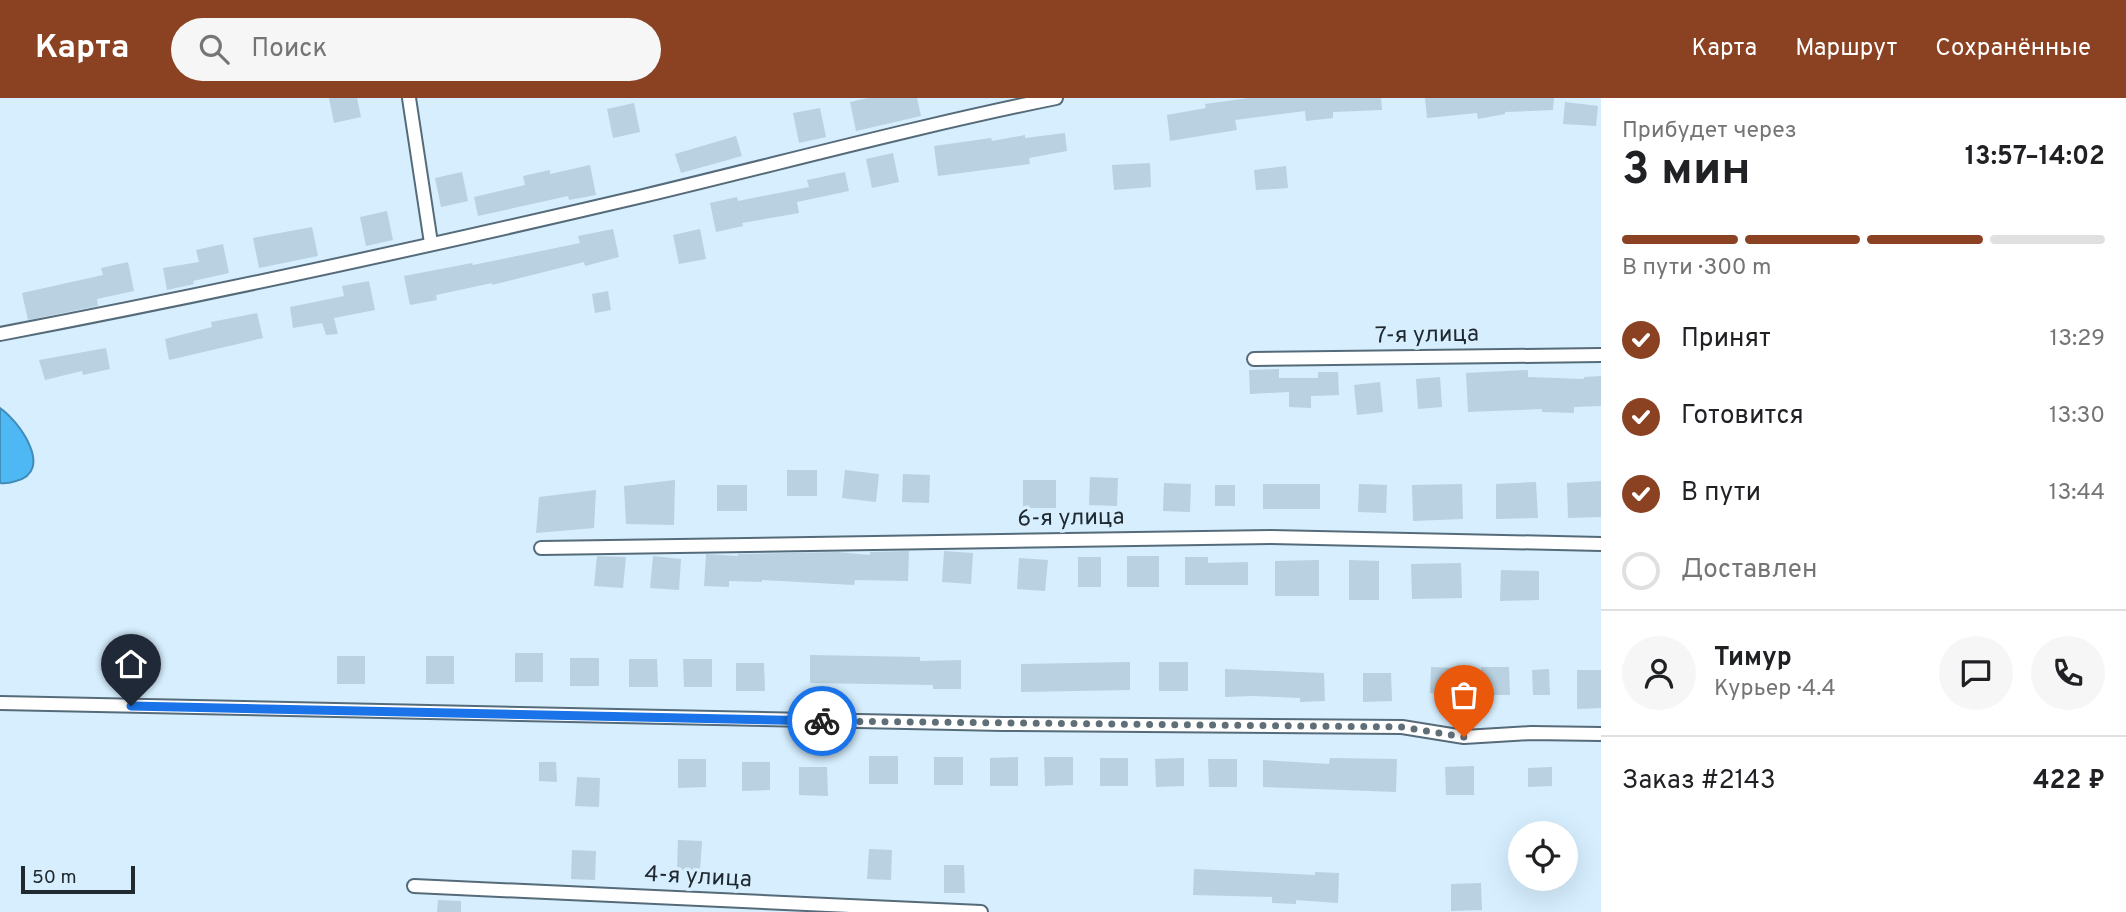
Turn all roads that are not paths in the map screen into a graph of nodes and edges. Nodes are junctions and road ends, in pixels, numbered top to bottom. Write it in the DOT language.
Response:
graph roads {
  1 [pos="409,98"];
  2 [pos="1056,98"];
  3 [pos="431,243"];
  4 [pos="0,334"];
  5 [pos="1601,355"];
  6 [pos="1254,359"];
  7 [pos="1601,544"];
  8 [pos="541,548"];
  9 [pos="0,703"];
  10 [pos="1601,734"];
  11 [pos="414,886"];
  12 [pos="981,912"];
  1 -- 3 [label="street"];
  2 -- 3 [label="street"];
  3 -- 4 [label="street"];
  5 -- 6 [label="street, 7-я улица"];
  7 -- 8 [label="street, 6-я улица"];
  9 -- 10 [label="street"];
  11 -- 12 [label="street, 4-я улица"];
}
